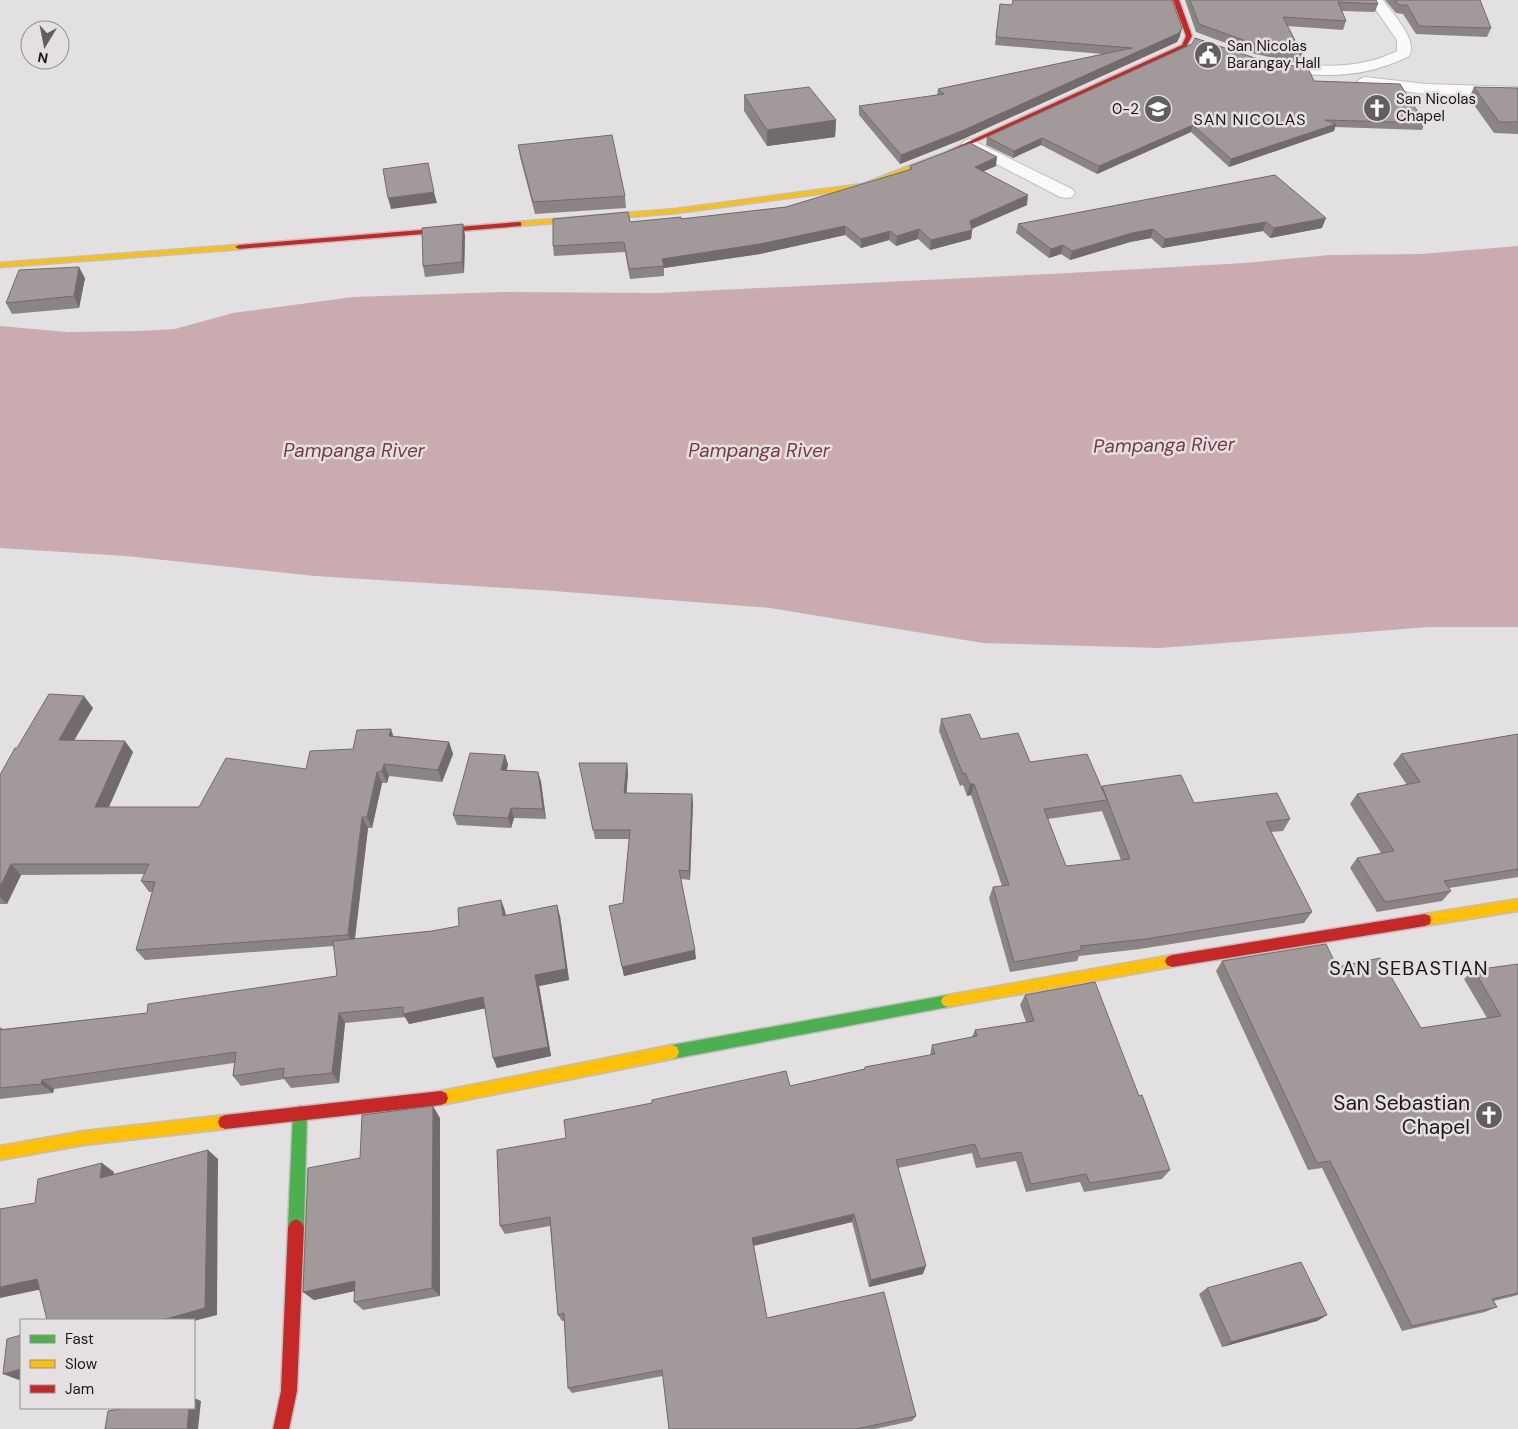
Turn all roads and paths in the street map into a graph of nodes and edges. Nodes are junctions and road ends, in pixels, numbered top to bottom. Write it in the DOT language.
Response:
graph roads {
  1 [pos="1176,0"];
  2 [pos="1376,0"];
  3 [pos="1189,36"];
  4 [pos="1207,43"];
  5 [pos="1260,61"];
  6 [pos="1302,68"];
  7 [pos="1518,92"];
  8 [pos="970,144"];
  9 [pos="1066,193"];
  10 [pos="0,265"];
  11 [pos="1518,905"];
  12 [pos="300,1113"];
  13 [pos="0,1153"];
  14 [pos="281,1429"];
  1 -- 3 [label="street"];
  2 -- 6 [label="street"];
  3 -- 4 [label="street"];
  3 -- 8 [label="street"];
  5 -- 6 [label="street"];
  6 -- 7 [label="street"];
  8 -- 9 [label="street"];
  8 -- 10 [label="street"];
  11 -- 12 [label="street"];
  12 -- 13 [label="street"];
  12 -- 14 [label="street"];
}
